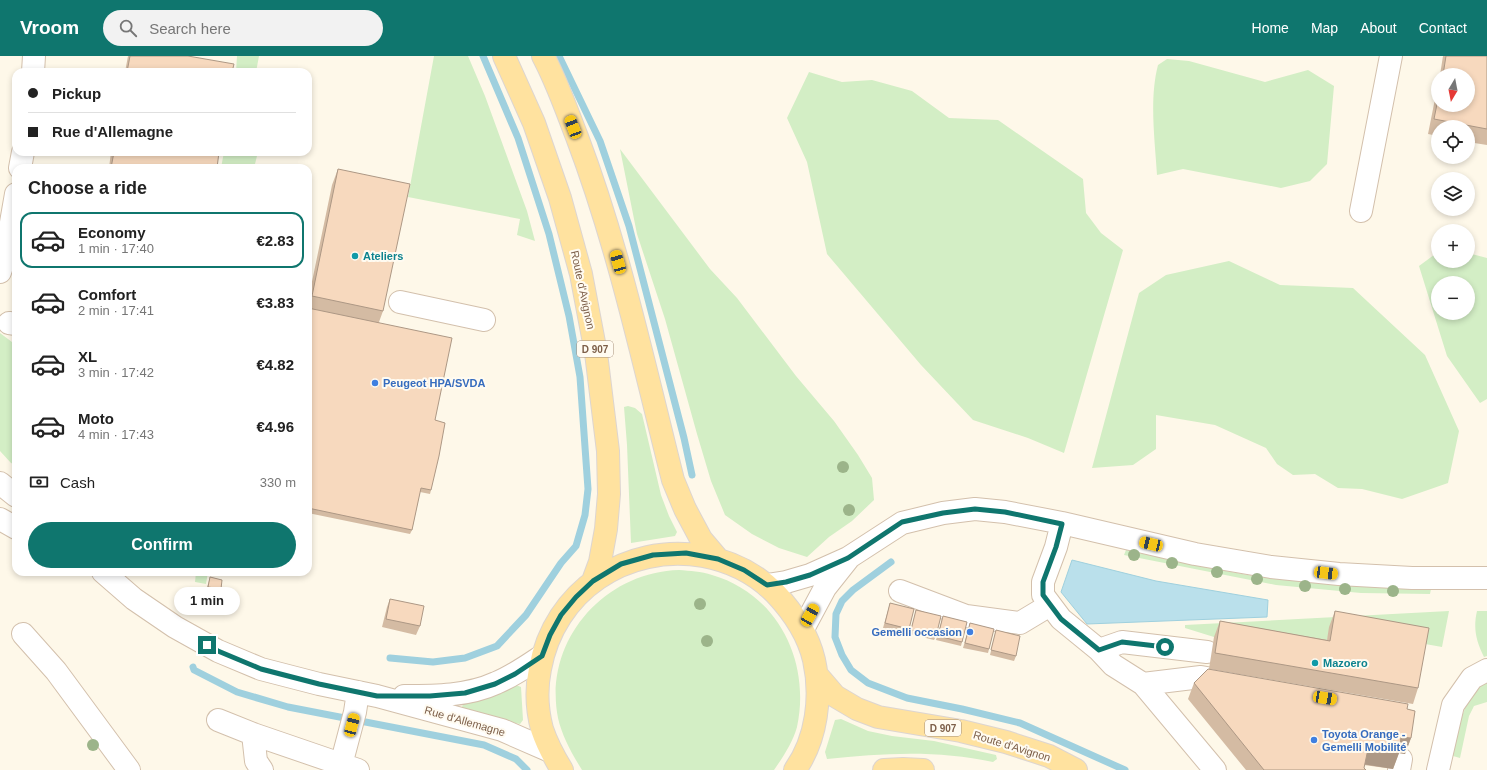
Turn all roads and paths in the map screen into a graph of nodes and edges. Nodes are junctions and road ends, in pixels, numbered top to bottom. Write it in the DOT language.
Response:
graph roads {
  1 [pos="34,56"];
  2 [pos="504,56"];
  3 [pos="543,56"];
  4 [pos="1391,56"];
  5 [pos="33,68"];
  6 [pos="1361,211"];
  7 [pos="12,217"];
  8 [pos="0,272"];
  9 [pos="400,302"];
  10 [pos="484,320"];
  11 [pos="0,483"];
  12 [pos="12,493"];
  13 [pos="0,519"];
  14 [pos="1062,524"];
  15 [pos="12,526"];
  16 [pos="848,558"];
  17 [pos="718,559"];
  18 [pos="108,576"];
  19 [pos="1487,578"];
  20 [pos="593,581"];
  21 [pos="767,585"];
  22 [pos="900,591"];
  23 [pos="1050,605"];
  24 [pos="802,628"];
  25 [pos="23,634"];
  26 [pos="1099,650"];
  27 [pos="1207,652"];
  28 [pos="542,656"];
  29 [pos="1487,670"];
  30 [pos="817,675"];
  31 [pos="1143,684"];
  32 [pos="1248,685"];
  33 [pos="367,694"];
  34 [pos="218,720"];
  35 [pos="253,734"];
  36 [pos="550,751"];
  37 [pos="345,768"];
  38 [pos="130,770"];
  39 [pos="262,770"];
  40 [pos="562,770"];
  41 [pos="794,770"];
  42 [pos="884,770"];
  43 [pos="923,770"];
  44 [pos="1076,770"];
  45 [pos="1216,770"];
  46 [pos="1438,770"];
  1 -- 5 [label="street"];
  2 -- 20 [label="main road, Route d'Avignon / D 907"];
  3 -- 17 [label="main road, D 907"];
  4 -- 6 [label="street"];
  7 -- 8 [label="street"];
  9 -- 10 [label="street"];
  11 -- 12 [label="street"];
  13 -- 15 [label="street"];
  14 -- 16 [label="street"];
  14 -- 19 [label="street"];
  14 -- 23 [label="street"];
  16 -- 21 [label="street"];
  16 -- 24 [label="street"];
  17 -- 20 [label="main road, D 907"];
  17 -- 21 [label="main road, D 907"];
  18 -- 33 [label="street, Rue d'Allemagne"];
  20 -- 28 [label="main road, D 907"];
  21 -- 24 [label="main road, D 907"];
  22 -- 23 [label="street"];
  23 -- 26 [label="street"];
  24 -- 30 [label="main road, D 907"];
  25 -- 38 [label="street"];
  26 -- 27 [label="street"];
  26 -- 31 [label="street"];
  28 -- 33 [label="street, Rue d'Allemagne"];
  28 -- 36 [label="main road, D 907"];
  29 -- 46 [label="street"];
  30 -- 41 [label="main road, D 907"];
  30 -- 44 [label="main road, Route d'Avignon / D 907"];
  31 -- 32 [label="street"];
  31 -- 45 [label="street"];
  33 -- 36 [label="street, Rue d'Allemagne"];
  33 -- 37 [label="street"];
  34 -- 35 [label="street"];
  35 -- 37 [label="street"];
  35 -- 39 [label="street"];
  36 -- 40 [label="main road, D 907"];
  42 -- 43 [label="main road"];
}
